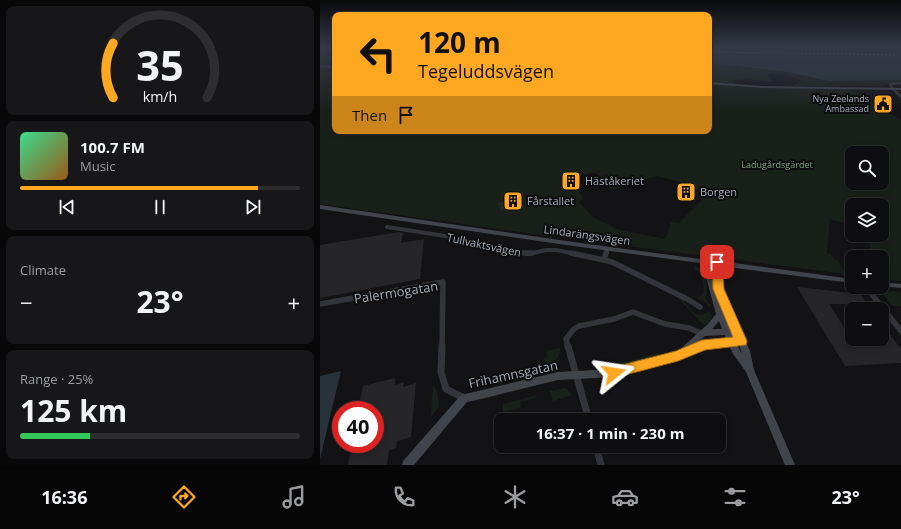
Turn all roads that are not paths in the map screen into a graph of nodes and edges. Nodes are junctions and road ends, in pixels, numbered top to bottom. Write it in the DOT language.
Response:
graph roads {
  1 [pos="712,83"];
  2 [pos="901,83"];
  3 [pos="892,88"];
  4 [pos="901,88"];
  5 [pos="901,97"];
  6 [pos="320,207"];
  7 [pos="388,227"];
  8 [pos="608,249"];
  9 [pos="604,260"];
  10 [pos="713,262"];
  11 [pos="845,280"];
  12 [pos="889,285"];
  13 [pos="901,286"];
  14 [pos="872,294"];
  15 [pos="320,304"];
  16 [pos="700,307"];
  17 [pos="720,314"];
  18 [pos="901,330"];
  19 [pos="737,331"];
  20 [pos="727,332"];
  21 [pos="704,333"];
  22 [pos="741,341"];
  23 [pos="732,342"];
  24 [pos="678,356"];
  25 [pos="750,370"];
  26 [pos="577,375"];
  27 [pos="464,398"];
  28 [pos="587,413"];
  29 [pos="598,453"];
  30 [pos="406,465"];
  31 [pos="602,465"];
  32 [pos="790,465"];
  1 -- 3 [label="street"];
  2 -- 3 [label="street"];
  3 -- 4 [label="street"];
  3 -- 5 [label="street"];
  6 -- 8 [label="street, Lindarängsvägen"];
  7 -- 9 [label="street, Tullvaktsvägen"];
  8 -- 9 [label="street"];
  8 -- 10 [label="street, Lindarängsvägen"];
  9 -- 16 [label="street, Tullvaktsvägen"];
  10 -- 11 [label="street, Lindarängsvägen"];
  10 -- 17 [label="street"];
  10 -- 19 [label="street"];
  12 -- 13 [label="street"];
  14 -- 18 [label="street"];
  15 -- 27 [label="street, Palermogatan"];
  17 -- 20 [label="street"];
  17 -- 21 [label="street"];
  19 -- 20 [label="street"];
  19 -- 22 [label="street"];
  20 -- 21 [label="street"];
  20 -- 23 [label="street"];
  21 -- 24 [label="street"];
  21 -- 26 [label="street"];
  22 -- 23 [label="street, Frihamnsgatan"];
  22 -- 25 [label="street"];
  23 -- 24 [label="street, Frihamnsgatan"];
  23 -- 25 [label="street"];
  24 -- 26 [label="street, Frihamnsgatan"];
  25 -- 32 [label="street"];
  26 -- 27 [label="street, Frihamnsgatan"];
  26 -- 28 [label="street"];
  27 -- 30 [label="street, Frihamnsgatan"];
  29 -- 31 [label="street"];
}
